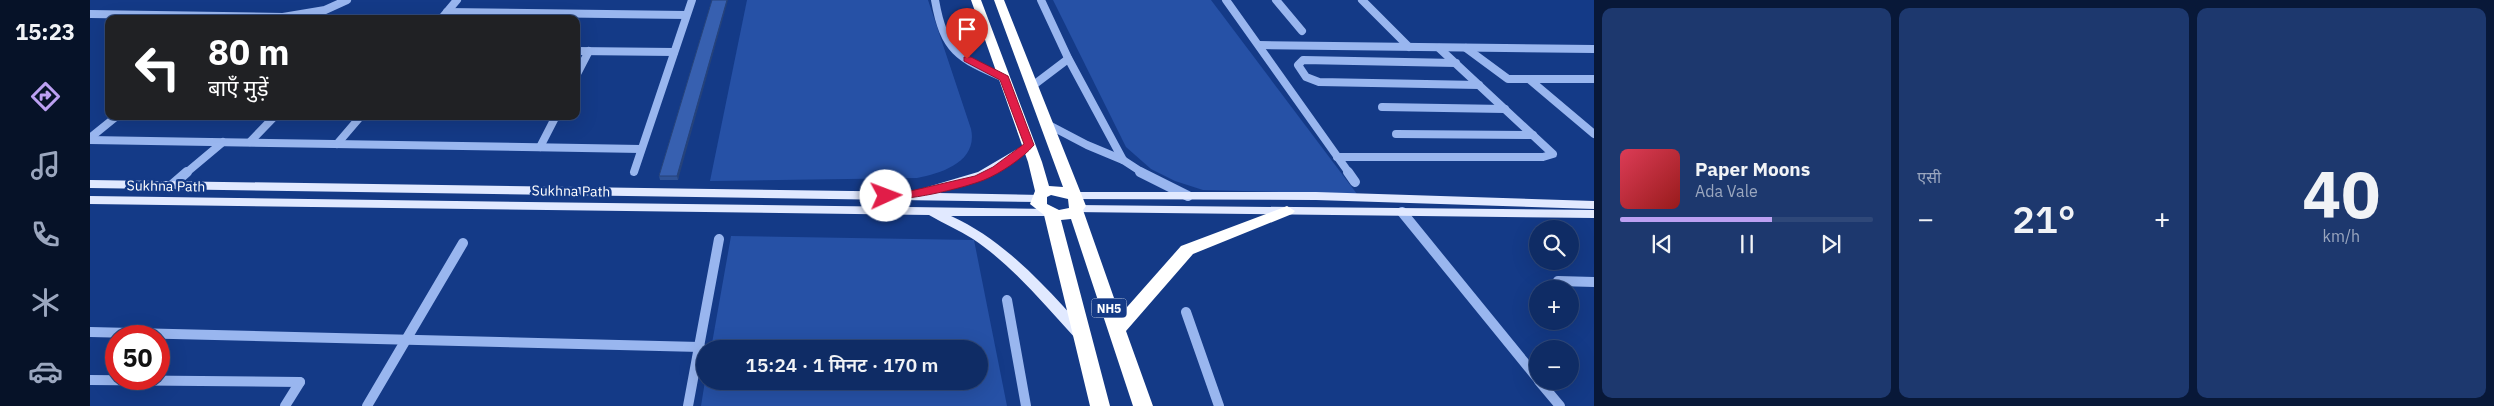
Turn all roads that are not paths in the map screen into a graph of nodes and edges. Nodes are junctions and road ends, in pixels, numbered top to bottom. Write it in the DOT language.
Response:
graph roads {
  1 [pos="347,0"];
  2 [pos="457,0"];
  3 [pos="692,0"];
  4 [pos="935,0"];
  5 [pos="976,0"];
  6 [pos="999,0"];
  7 [pos="1041,0"];
  8 [pos="1226,0"];
  9 [pos="1276,0"];
  10 [pos="1362,0"];
  11 [pos="447,12"];
  12 [pos="90,14"];
  13 [pos="139,15"];
  14 [pos="297,15"];
  15 [pos="444,15"];
  16 [pos="502,15"];
  17 [pos="686,15"];
  18 [pos="580,16"];
  19 [pos="1302,31"];
  20 [pos="1259,45"];
  21 [pos="1409,47"];
  22 [pos="1466,47"];
  23 [pos="1439,48"];
  24 [pos="1594,49"];
  25 [pos="580,51"];
  26 [pos="589,51"];
  27 [pos="674,52"];
  28 [pos="1068,59"];
  29 [pos="1456,63"];
  30 [pos="580,68"];
  31 [pos="1004,78"];
  32 [pos="1594,79"];
  33 [pos="1530,80"];
  34 [pos="1479,85"];
  35 [pos="1031,87"];
  36 [pos="1382,107"];
  37 [pos="1505,109"];
  38 [pos="112,120"];
  39 [pos="271,120"];
  40 [pos="357,120"];
  41 [pos="554,120"];
  42 [pos="1044,123"];
  43 [pos="1396,134"];
  44 [pos="1594,134"];
  45 [pos="1533,135"];
  46 [pos="90,139"];
  47 [pos="223,142"];
  48 [pos="250,142"];
  49 [pos="338,144"];
  50 [pos="1029,145"];
  51 [pos="540,147"];
  52 [pos="641,149"];
  53 [pos="1338,157"];
  54 [pos="1123,160"];
  55 [pos="634,172"];
  56 [pos="1355,182"];
  57 [pos="90,184"];
  58 [pos="172,185"];
  59 [pos="1041,195"];
  60 [pos="906,196"];
  61 [pos="1189,197"];
  62 [pos="90,200"];
  63 [pos="1594,204"];
  64 [pos="1076,205"];
  65 [pos="927,210"];
  66 [pos="1288,211"];
  67 [pos="1402,212"];
  68 [pos="1051,213"];
  69 [pos="1594,214"];
  70 [pos="719,239"];
  71 [pos="463,243"];
  72 [pos="1579,282"];
  73 [pos="1594,282"];
  74 [pos="1007,300"];
  75 [pos="1186,312"];
  76 [pos="1117,330"];
  77 [pos="90,332"];
  78 [pos="1083,337"];
  79 [pos="405,340"];
  80 [pos="701,340"];
  81 [pos="696,347"];
  82 [pos="696,367"];
  83 [pos="1529,369"];
  84 [pos="90,380"];
  85 [pos="1546,390"];
  86 [pos="285,406"];
  87 [pos="367,406"];
  88 [pos="688,406"];
  89 [pos="1026,406"];
  90 [pos="1100,406"];
  91 [pos="1143,406"];
  92 [pos="1219,406"];
  93 [pos="1560,406"];
  1 -- 14 [label="street"];
  2 -- 11 [label="street"];
  3 -- 17 [label="street"];
  4 -- 31 [label="street"];
  5 -- 31 [label="highway, NH5"];
  6 -- 35 [label="highway, NH5"];
  7 -- 28 [label="street"];
  8 -- 20 [label="street"];
  9 -- 19 [label="street"];
  10 -- 21 [label="street"];
  11 -- 15 [label="street"];
  11 -- 16 [label="street"];
  12 -- 13 [label="street"];
  17 -- 18 [label="street"];
  17 -- 27 [label="street"];
  20 -- 21 [label="street"];
  20 -- 53 [label="street"];
  21 -- 23 [label="street"];
  22 -- 23 [label="street"];
  22 -- 24 [label="street"];
  22 -- 33 [label="street"];
  23 -- 29 [label="street"];
  25 -- 26 [label="street"];
  26 -- 27 [label="street"];
  26 -- 30 [label="street"];
  27 -- 52 [label="street"];
  28 -- 35 [label="street"];
  28 -- 54 [label="street"];
  29 -- 34 [label="street"];
  29 -- 34 [label="street"];
  31 -- 50 [label="highway, NH5"];
  32 -- 33 [label="street"];
  33 -- 44 [label="street"];
  34 -- 37 [label="street"];
  35 -- 42 [label="highway, NH5"];
  36 -- 37 [label="street"];
  37 -- 45 [label="street"];
  38 -- 46 [label="street"];
  39 -- 48 [label="street"];
  40 -- 49 [label="street"];
  41 -- 51 [label="street"];
  42 -- 54 [label="street"];
  42 -- 64 [label="highway, NH5"];
  43 -- 45 [label="street"];
  45 -- 53 [label="street"];
  46 -- 47 [label="street"];
  47 -- 48 [label="street"];
  47 -- 58 [label="street"];
  48 -- 49 [label="street"];
  49 -- 51 [label="street"];
  50 -- 59 [label="highway, NH5"];
  50 -- 60 [label="main road"];
  51 -- 52 [label="street"];
  52 -- 55 [label="street"];
  53 -- 56 [label="street"];
  54 -- 61 [label="street"];
  57 -- 58 [label="main road, Sukhna Path"];
  58 -- 60 [label="main road, Sukhna Path"];
  59 -- 60 [label="main road, Sukhna Path"];
  59 -- 64 [label="highway"];
  59 -- 68 [label="highway, NH5"];
  61 -- 63 [label="main road"];
  61 -- 64 [label="main road"];
  62 -- 65 [label="main road, Sukhna Path"];
  64 -- 66 [label="main road"];
  64 -- 68 [label="highway"];
  64 -- 76 [label="highway, NH5"];
  65 -- 68 [label="main road, Sukhna Path"];
  65 -- 78 [label="main road"];
  66 -- 67 [label="main road"];
  66 -- 76 [label="highway"];
  67 -- 69 [label="main road"];
  67 -- 83 [label="street"];
  68 -- 78 [label="highway, NH5"];
  70 -- 80 [label="street"];
  71 -- 79 [label="street"];
  72 -- 73 [label="street"];
  74 -- 89 [label="street"];
  75 -- 92 [label="street"];
  76 -- 91 [label="highway, NH5"];
  77 -- 79 [label="street"];
  78 -- 90 [label="highway, NH5"];
  79 -- 81 [label="street"];
  79 -- 87 [label="street"];
  82 -- 88 [label="street"];
  84 -- 86 [label="street"];
  85 -- 93 [label="street"];
}
